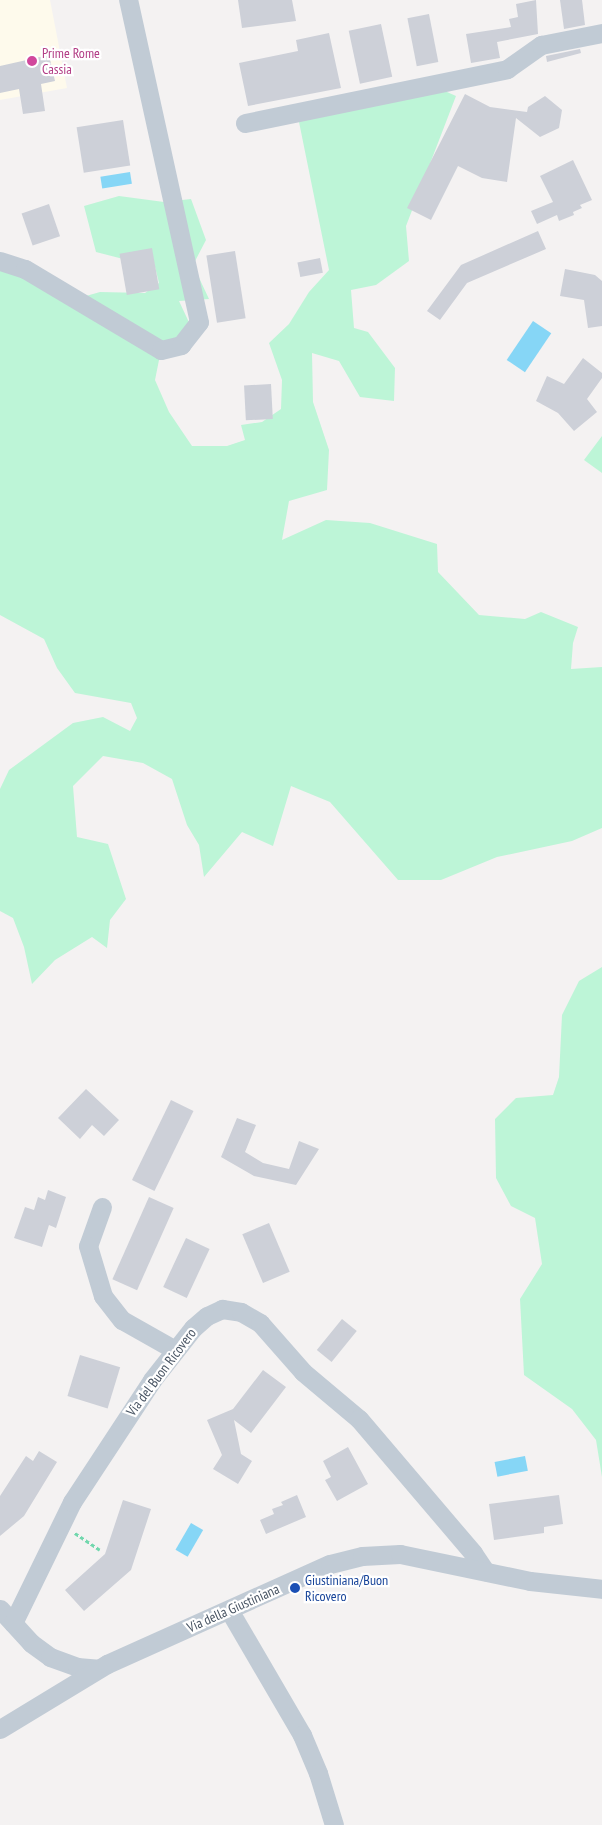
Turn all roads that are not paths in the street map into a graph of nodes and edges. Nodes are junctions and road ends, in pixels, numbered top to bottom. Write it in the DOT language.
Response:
graph roads {
  1 [pos="128,0"];
  2 [pos="602,33"];
  3 [pos="245,123"];
  4 [pos="0,261"];
  5 [pos="102,1207"];
  6 [pos="175,1350"];
  7 [pos="452,1529"];
  8 [pos="455,1564"];
  9 [pos="485,1570"];
  10 [pos="602,1589"];
  11 [pos="0,1609"];
  12 [pos="229,1610"];
  13 [pos="13,1623"];
  14 [pos="98,1669"];
  15 [pos="0,1729"];
  16 [pos="334,1825"];
  1 -- 4 [label="street"];
  2 -- 3 [label="street"];
  5 -- 6 [label="street"];
  6 -- 7 [label="street, Via del Buon Ricovero"];
  6 -- 13 [label="street, Via del Buon Ricovero"];
  7 -- 8 [label="street, Via del Buon Ricovero"];
  7 -- 9 [label="street, Via del Buon Ricovero"];
  8 -- 9 [label="street, Via della Giustiniana"];
  8 -- 12 [label="street, Via della Giustiniana"];
  9 -- 10 [label="street, Via della Giustiniana"];
  11 -- 13 [label="street"];
  12 -- 14 [label="street, Via della Giustiniana"];
  12 -- 16 [label="street"];
  13 -- 14 [label="street"];
  14 -- 15 [label="street, Via della Giustiniana"];
}
